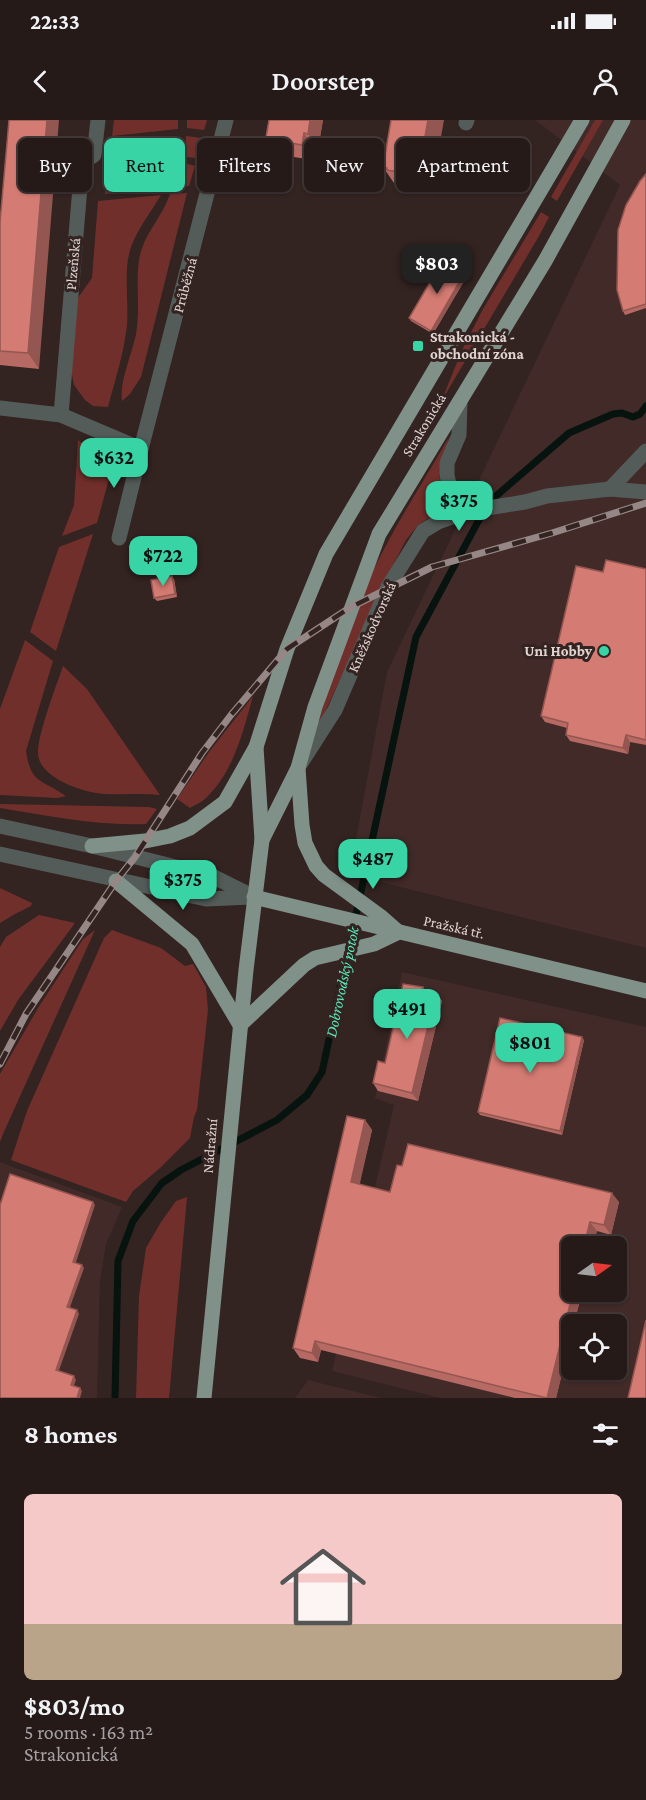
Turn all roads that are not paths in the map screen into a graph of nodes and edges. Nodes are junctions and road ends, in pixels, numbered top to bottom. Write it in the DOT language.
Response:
graph roads {
  1 [pos="98,120"];
  2 [pos="226,120"];
  3 [pos="582,120"];
  4 [pos="623,120"];
  5 [pos="460,401"];
  6 [pos="0,408"];
  7 [pos="61,415"];
  8 [pos="141,449"];
  9 [pos="646,451"];
  10 [pos="610,489"];
  11 [pos="646,492"];
  12 [pos="471,511"];
  13 [pos="119,538"];
  14 [pos="256,747"];
  15 [pos="298,768"];
  16 [pos="0,826"];
  17 [pos="262,840"];
  18 [pos="92,846"];
  19 [pos="0,855"];
  20 [pos="116,881"];
  21 [pos="254,897"];
  22 [pos="379,922"];
  23 [pos="399,932"];
  24 [pos="646,991"];
  25 [pos="240,1025"];
  26 [pos="204,1398"];
  1 -- 7 [label="street, Plzeňská"];
  2 -- 8 [label="street, Průběžná"];
  3 -- 14 [label="main road, Strakonická"];
  4 -- 5 [label="main road, Strakonická"];
  5 -- 12 [label="street"];
  5 -- 15 [label="main road, Strakonická"];
  6 -- 7 [label="street"];
  7 -- 8 [label="street"];
  8 -- 13 [label="street, Průběžná"];
  9 -- 10 [label="street"];
  10 -- 11 [label="street, Kněžskodvorská"];
  10 -- 12 [label="street, Kněžskodvorská"];
  12 -- 15 [label="street, Kněžskodvorská"];
  14 -- 17 [label="main road"];
  14 -- 18 [label="main road"];
  15 -- 17 [label="main road"];
  15 -- 22 [label="main road"];
  16 -- 18 [label="street, Pražská tř."];
  17 -- 21 [label="main road"];
  18 -- 21 [label="street, Pražská tř."];
  19 -- 20 [label="street, Pražská tř."];
  20 -- 21 [label="street, Pražská tř."];
  20 -- 25 [label="main road"];
  21 -- 22 [label="main road, Pražská tř."];
  21 -- 25 [label="main road, Nádražní"];
  22 -- 23 [label="main road, Pražská tř."];
  23 -- 24 [label="main road, Pražská tř."];
  23 -- 25 [label="main road"];
  25 -- 26 [label="main road, Nádražní"];
}
